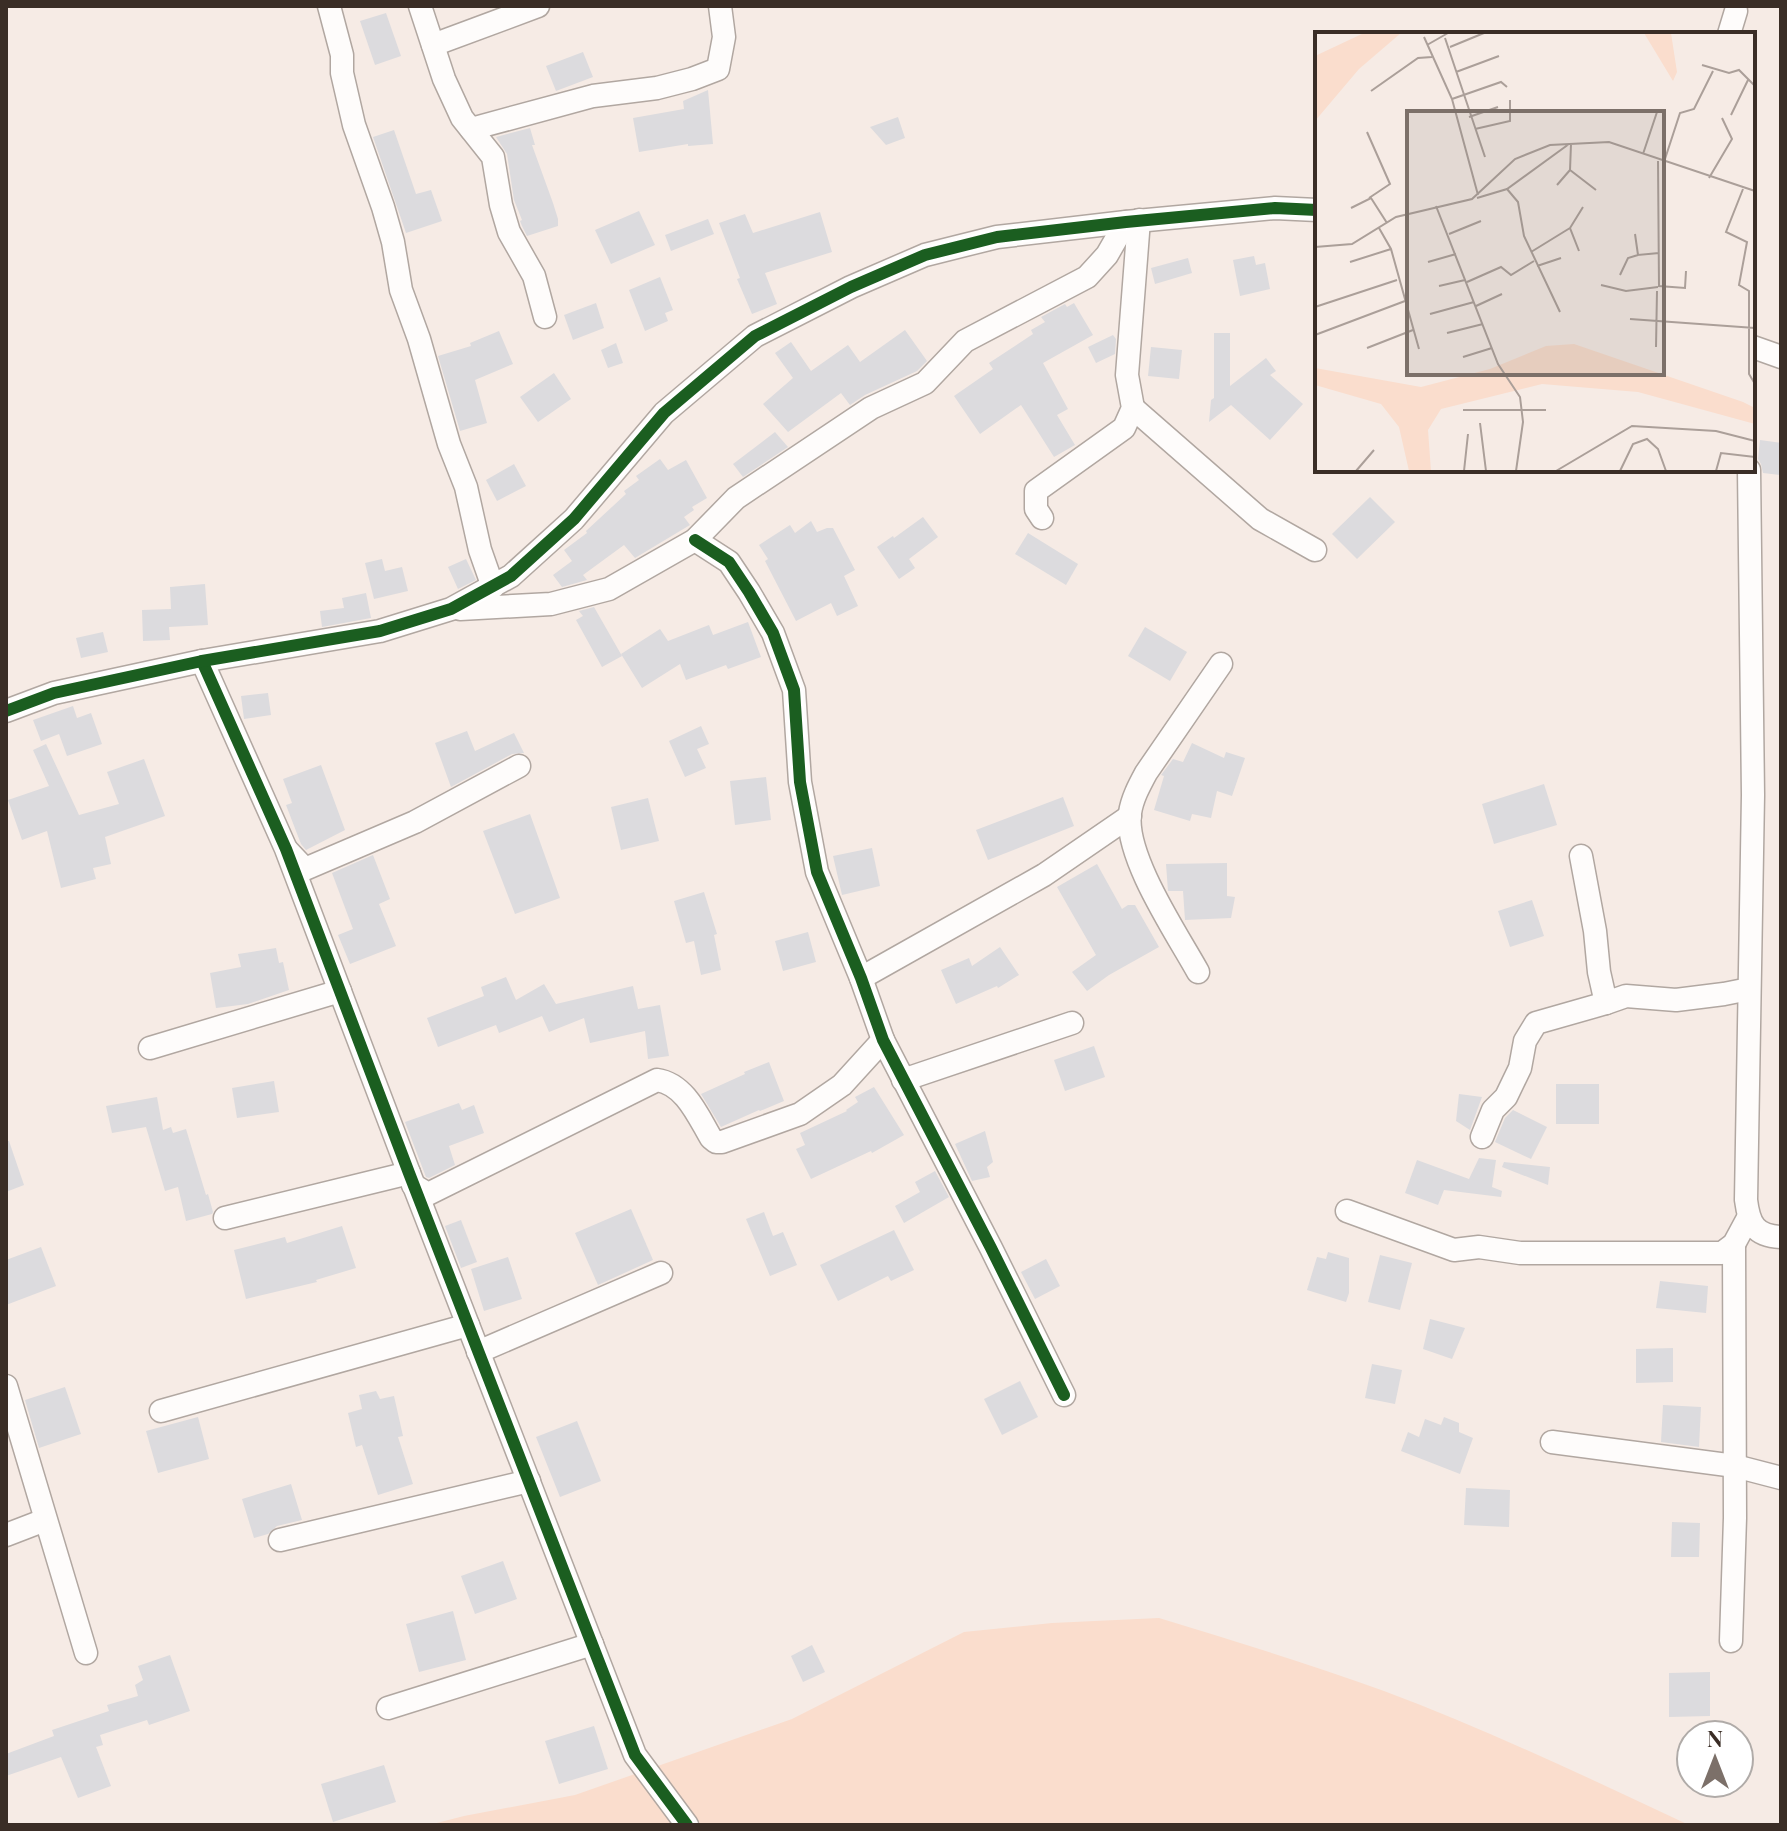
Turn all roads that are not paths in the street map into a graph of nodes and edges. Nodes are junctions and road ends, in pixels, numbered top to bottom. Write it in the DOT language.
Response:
graph roads {
  1 [pos="329,6"];
  2 [pos="420,6"];
  3 [pos="538,6"];
  4 [pos="720,6"];
  5 [pos="1736,11"];
  6 [pos="1730,32"];
  7 [pos="433,45"];
  8 [pos="471,129"];
  9 [pos="1315,210"];
  10 [pos="1133,221"];
  11 [pos="545,317"];
  12 [pos="1755,348"];
  13 [pos="1781,357"];
  14 [pos="1133,408"];
  15 [pos="1749,472"];
  16 [pos="1042,518"];
  17 [pos="695,540"];
  18 [pos="1315,550"];
  19 [pos="493,587"];
  20 [pos="451,609"];
  21 [pos="202,661"];
  22 [pos="1221,664"];
  23 [pos="6,711"];
  24 [pos="519,766"];
  25 [pos="1130,816"];
  26 [pos="286,849"];
  27 [pos="1581,856"];
  28 [pos="1198,972"];
  29 [pos="861,978"];
  30 [pos="1749,989"];
  31 [pos="340,991"];
  32 [pos="1606,1003"];
  33 [pos="1072,1023"];
  34 [pos="883,1040"];
  35 [pos="150,1048"];
  36 [pos="903,1080"];
  37 [pos="1482,1137"];
  38 [pos="411,1179"];
  39 [pos="1347,1211"];
  40 [pos="225,1218"];
  41 [pos="1748,1218"];
  42 [pos="1781,1237"];
  43 [pos="1734,1244"];
  44 [pos="661,1273"];
  45 [pos="468,1325"];
  46 [pos="478,1352"];
  47 [pos="6,1386"];
  48 [pos="1064,1395"];
  49 [pos="161,1411"];
  50 [pos="1552,1442"];
  51 [pos="1735,1466"];
  52 [pos="1781,1478"];
  53 [pos="529,1481"];
  54 [pos="45,1520"];
  55 [pos="6,1535"];
  56 [pos="280,1540"];
  57 [pos="1731,1641"];
  58 [pos="592,1644"];
  59 [pos="86,1653"];
  60 [pos="388,1708"];
  61 [pos="687,1825"];
  1 -- 19 [label="street"];
  2 -- 7 [label="street"];
  3 -- 7 [label="street"];
  4 -- 8 [label="street"];
  5 -- 6 [label="street"];
  7 -- 8 [label="street"];
  8 -- 11 [label="street"];
  9 -- 10 [label="street"];
  10 -- 14 [label="street"];
  10 -- 17 [label="street"];
  10 -- 19 [label="street"];
  12 -- 13 [label="street"];
  14 -- 16 [label="street"];
  14 -- 18 [label="street"];
  15 -- 30 [label="street"];
  17 -- 20 [label="street"];
  17 -- 29 [label="street"];
  19 -- 20 [label="street"];
  20 -- 21 [label="street"];
  21 -- 23 [label="street"];
  21 -- 26 [label="street"];
  22 -- 25 [label="street"];
  24 -- 26 [label="street"];
  25 -- 28 [label="street"];
  25 -- 29 [label="street"];
  26 -- 31 [label="street"];
  27 -- 32 [label="street"];
  29 -- 34 [label="street"];
  30 -- 32 [label="street"];
  30 -- 41 [label="street"];
  31 -- 35 [label="street"];
  31 -- 38 [label="street"];
  32 -- 37 [label="street"];
  33 -- 36 [label="street"];
  34 -- 36 [label="street"];
  34 -- 38 [label="street"];
  36 -- 48 [label="street"];
  38 -- 40 [label="street"];
  38 -- 45 [label="street"];
  39 -- 43 [label="street"];
  41 -- 42 [label="street"];
  41 -- 43 [label="street"];
  43 -- 51 [label="street"];
  44 -- 46 [label="street"];
  45 -- 46 [label="street"];
  45 -- 49 [label="street"];
  46 -- 53 [label="street"];
  47 -- 54 [label="street"];
  50 -- 51 [label="street"];
  51 -- 52 [label="street"];
  51 -- 57 [label="street"];
  53 -- 56 [label="street"];
  53 -- 58 [label="street"];
  54 -- 55 [label="street"];
  54 -- 59 [label="street"];
  58 -- 60 [label="street"];
  58 -- 61 [label="street"];
}
